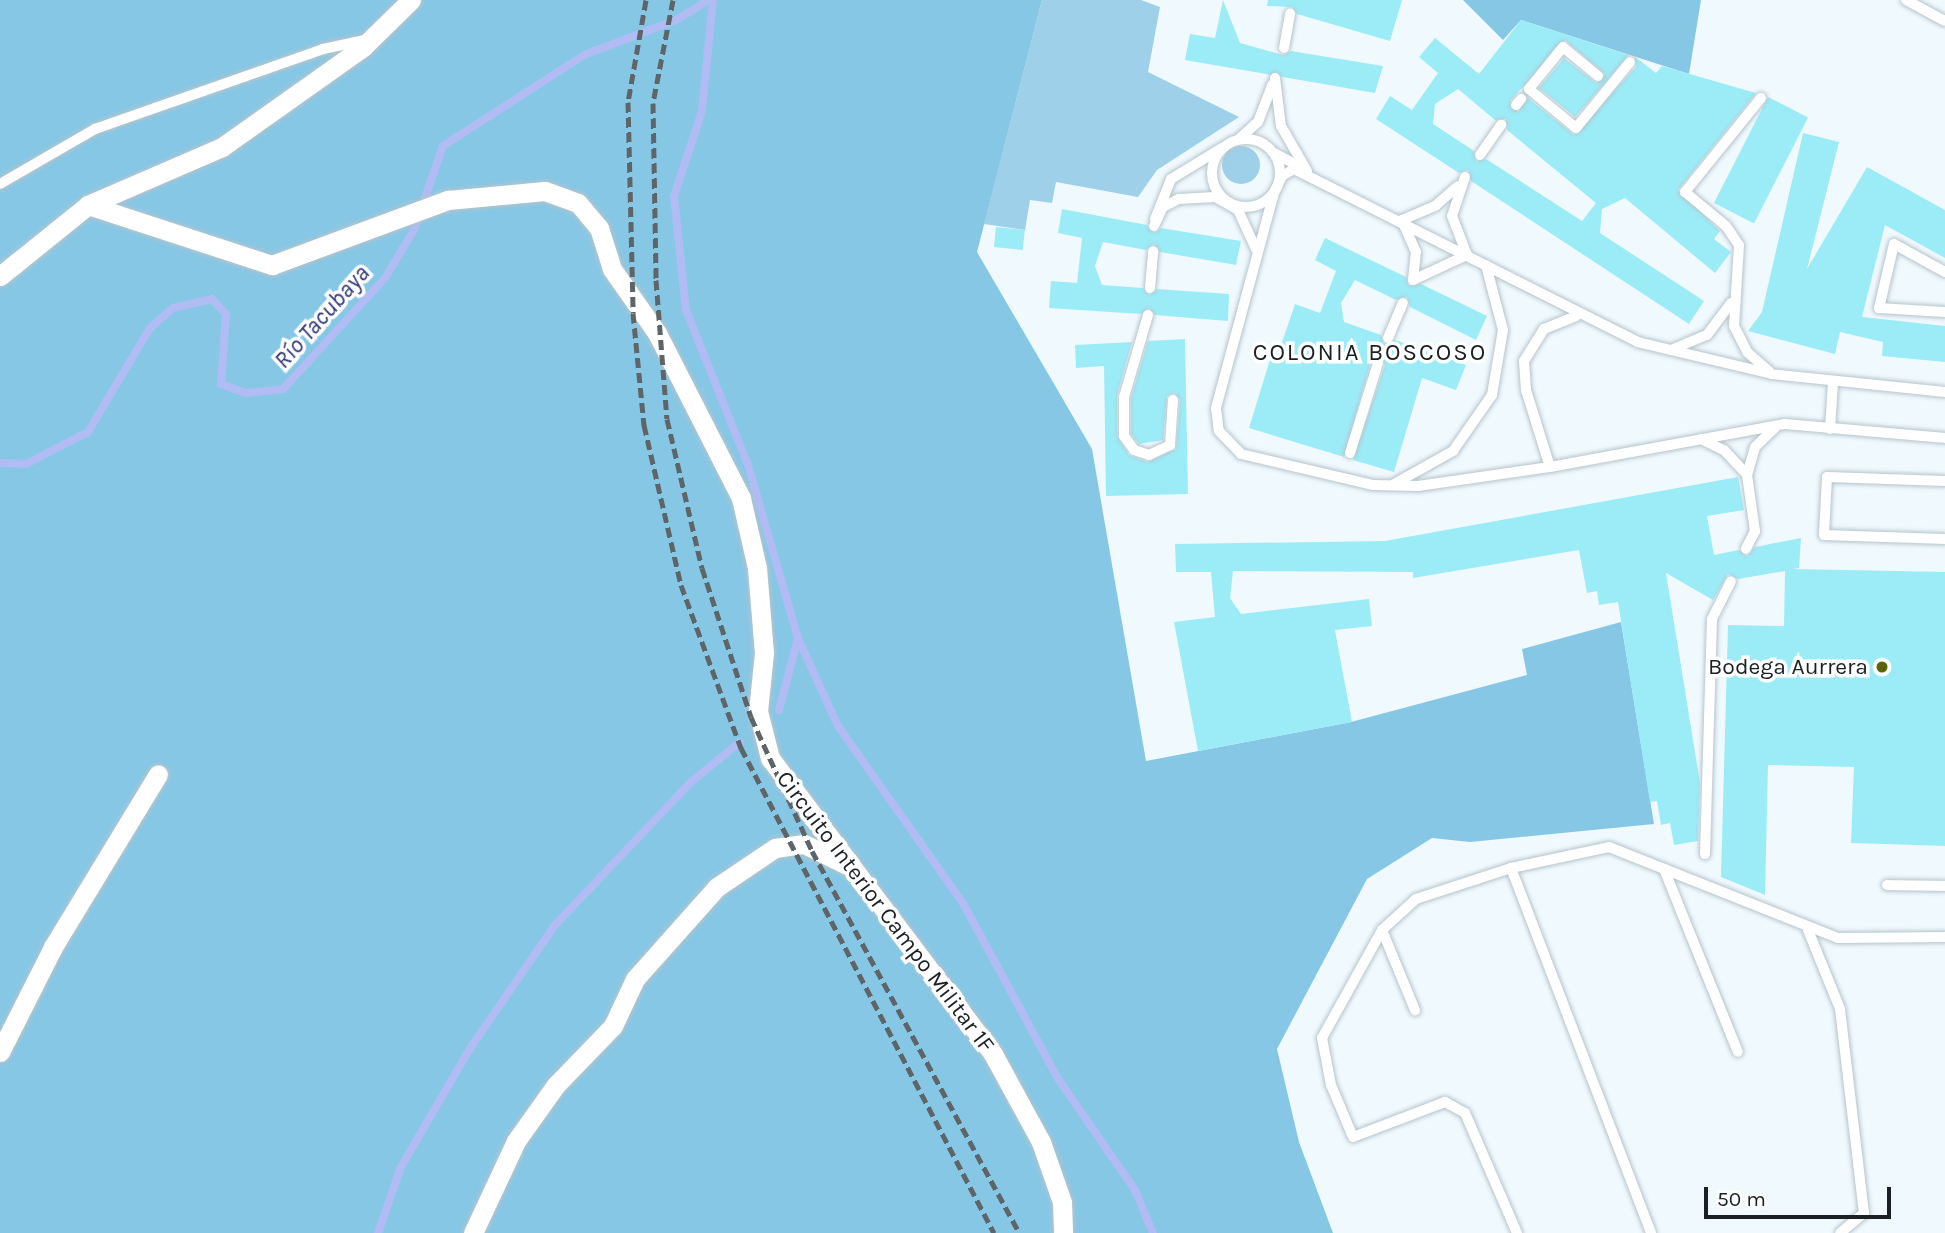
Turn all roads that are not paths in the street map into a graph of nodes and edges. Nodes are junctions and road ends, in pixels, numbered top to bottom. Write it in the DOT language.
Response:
graph roads {
  1 [pos="411,0"];
  2 [pos="1906,0"];
  3 [pos="1290,14"];
  4 [pos="1945,21"];
  5 [pos="371,39"];
  6 [pos="1284,48"];
  7 [pos="1630,62"];
  8 [pos="1598,76"];
  9 [pos="1761,98"];
  10 [pos="1501,125"];
  11 [pos="1234,141"];
  12 [pos="1223,147"];
  13 [pos="1270,150"];
  14 [pos="1480,155"];
  15 [pos="1307,171"];
  16 [pos="1279,182"];
  17 [pos="0,184"];
  18 [pos="1229,203"];
  19 [pos="88,205"];
  20 [pos="1402,220"];
  21 [pos="1256,250"];
  22 [pos="1153,251"];
  23 [pos="1467,255"];
  24 [pos="1486,265"];
  25 [pos="1945,272"];
  26 [pos="0,276"];
  27 [pos="1150,288"];
  28 [pos="1734,296"];
  29 [pos="1403,303"];
  30 [pos="1945,312"];
  31 [pos="1148,315"];
  32 [pos="1577,316"];
  33 [pos="1388,338"];
  34 [pos="1667,351"];
  35 [pos="1378,363"];
  36 [pos="1772,374"];
  37 [pos="1833,383"];
  38 [pos="1945,391"];
  39 [pos="1173,400"];
  40 [pos="1777,426"];
  41 [pos="1830,429"];
  42 [pos="1697,437"];
  43 [pos="1945,438"];
  44 [pos="1350,453"];
  45 [pos="1550,467"];
  46 [pos="1747,475"];
  47 [pos="1945,481"];
  48 [pos="1373,485"];
  49 [pos="1945,538"];
  50 [pos="1746,549"];
  51 [pos="1731,581"];
  52 [pos="158,774"];
  53 [pos="1704,854"];
  54 [pos="851,867"];
  55 [pos="1511,868"];
  56 [pos="1664,869"];
  57 [pos="1887,885"];
  58 [pos="1945,886"];
  59 [pos="1382,930"];
  60 [pos="1808,930"];
  61 [pos="1945,937"];
  62 [pos="1415,1010"];
  63 [pos="0,1052"];
  64 [pos="1738,1052"];
  65 [pos="473,1233"];
  66 [pos="1063,1233"];
  67 [pos="1517,1233"];
  68 [pos="1651,1233"];
  69 [pos="1840,1233"];
  1 -- 5 [label="street"];
  2 -- 4 [label="lane"];
  3 -- 6 [label="lane"];
  5 -- 17 [label="lane"];
  5 -- 19 [label="street"];
  7 -- 8 [label="lane"];
  9 -- 28 [label="lane"];
  10 -- 14 [label="lane"];
  11 -- 12 [label="lane"];
  11 -- 13 [label="lane"];
  11 -- 15 [label="lane"];
  12 -- 18 [label="lane"];
  12 -- 18 [label="lane"];
  13 -- 15 [label="lane"];
  13 -- 16 [label="lane"];
  15 -- 16 [label="lane"];
  15 -- 20 [label="lane"];
  16 -- 18 [label="lane"];
  16 -- 21 [label="lane"];
  18 -- 21 [label="lane"];
  19 -- 26 [label="street"];
  19 -- 54 [label="street, Circuito Interior Campo Militar 1F"];
  20 -- 23 [label="lane"];
  20 -- 23 [label="lane"];
  20 -- 23 [label="lane"];
  21 -- 48 [label="lane"];
  22 -- 27 [label="lane"];
  23 -- 24 [label="lane"];
  24 -- 32 [label="lane"];
  24 -- 48 [label="lane"];
  25 -- 30 [label="lane"];
  28 -- 34 [label="lane"];
  28 -- 36 [label="lane"];
  29 -- 33 [label="lane"];
  31 -- 39 [label="lane"];
  32 -- 34 [label="lane"];
  32 -- 45 [label="lane"];
  34 -- 36 [label="lane"];
  35 -- 44 [label="lane"];
  36 -- 37 [label="lane"];
  37 -- 38 [label="lane"];
  37 -- 41 [label="lane"];
  40 -- 41 [label="lane"];
  40 -- 42 [label="lane"];
  40 -- 46 [label="lane"];
  41 -- 43 [label="lane"];
  42 -- 45 [label="lane"];
  42 -- 46 [label="lane"];
  45 -- 48 [label="lane"];
  46 -- 50 [label="lane"];
  47 -- 49 [label="lane"];
  51 -- 53 [label="lane"];
  52 -- 63 [label="street"];
  54 -- 65 [label="street"];
  54 -- 66 [label="street, Circuito Interior Campo Militar 1F"];
  55 -- 56 [label="lane"];
  55 -- 59 [label="lane"];
  55 -- 68 [label="lane"];
  56 -- 60 [label="lane"];
  56 -- 64 [label="lane"];
  57 -- 58 [label="lane"];
  59 -- 62 [label="lane"];
  59 -- 67 [label="lane"];
  60 -- 61 [label="lane"];
  60 -- 69 [label="lane"];
}
